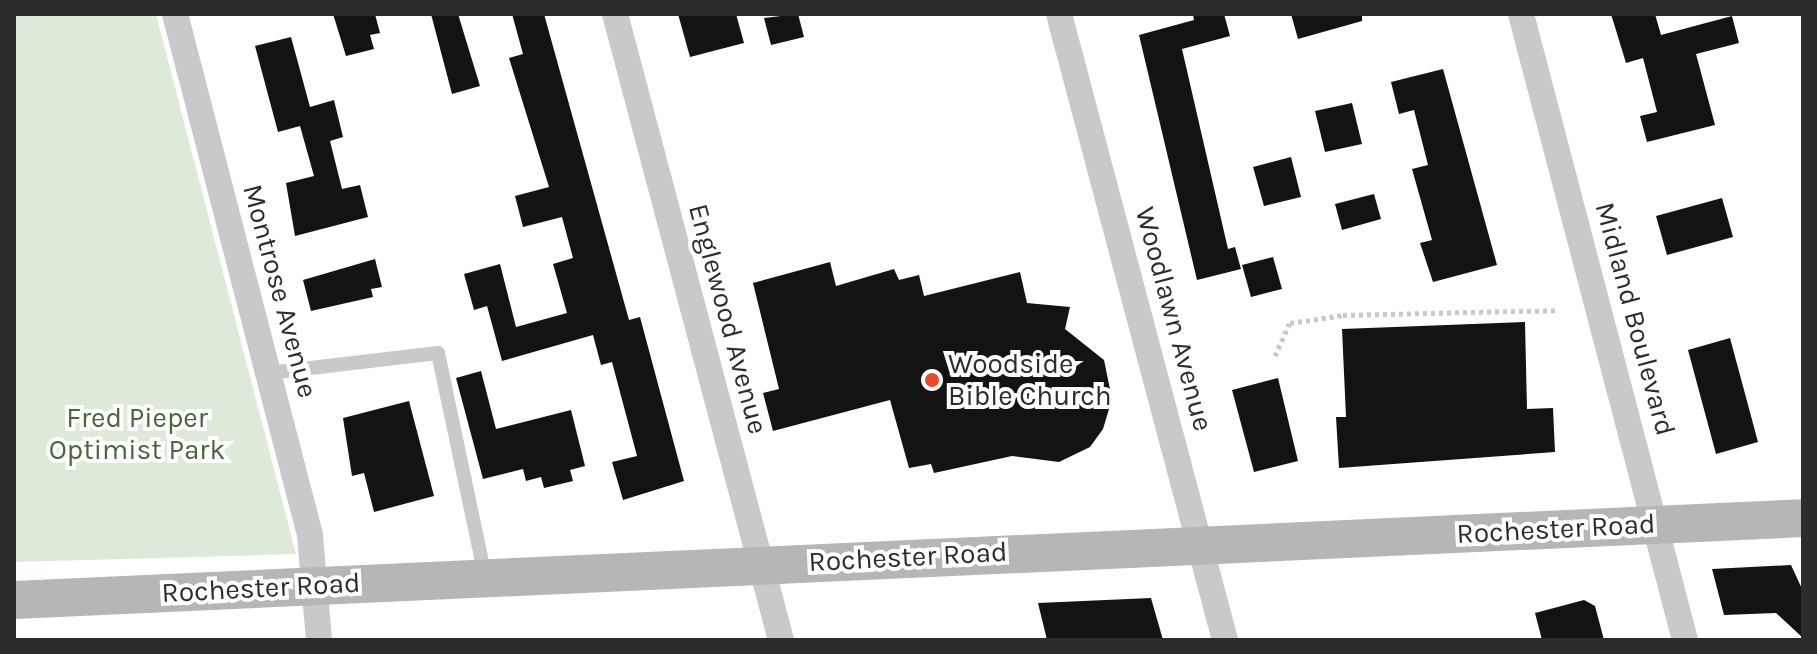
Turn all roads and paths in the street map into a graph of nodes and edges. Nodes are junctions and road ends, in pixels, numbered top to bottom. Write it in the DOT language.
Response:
graph roads {
  1 [pos="175,14"];
  2 [pos="615,14"];
  3 [pos="1059,14"];
  4 [pos="1521,14"];
  5 [pos="1557,310"];
  6 [pos="1275,356"];
  7 [pos="268,373"];
  8 [pos="1803,518"];
  9 [pos="1654,524"];
  10 [pos="1200,545"];
  11 [pos="759,564"];
  12 [pos="485,577"];
  13 [pos="313,586"];
  14 [pos="14,600"];
  15 [pos="319,640"];
  16 [pos="781,640"];
  17 [pos="1225,640"];
  18 [pos="1685,640"];
  1 -- 7 [label="street, Montrose Avenue"];
  2 -- 11 [label="street, Englewood Avenue"];
  3 -- 10 [label="street, Woodlawn Avenue"];
  4 -- 9 [label="street, Midland Boulevard"];
  5 -- 6 [label="path"];
  7 -- 12 [label="lane"];
  7 -- 13 [label="street, Montrose Avenue"];
  8 -- 9 [label="main road, Rochester Road"];
  9 -- 10 [label="main road, Rochester Road"];
  9 -- 18 [label="street, Midland Boulevard"];
  10 -- 11 [label="main road, Rochester Road"];
  10 -- 17 [label="street, Woodlawn Avenue"];
  11 -- 12 [label="main road, Rochester Road"];
  11 -- 16 [label="street, Englewood Avenue"];
  12 -- 13 [label="main road, Rochester Road"];
  13 -- 14 [label="main road, Rochester Road"];
  13 -- 15 [label="street, Montrose Avenue"];
}
